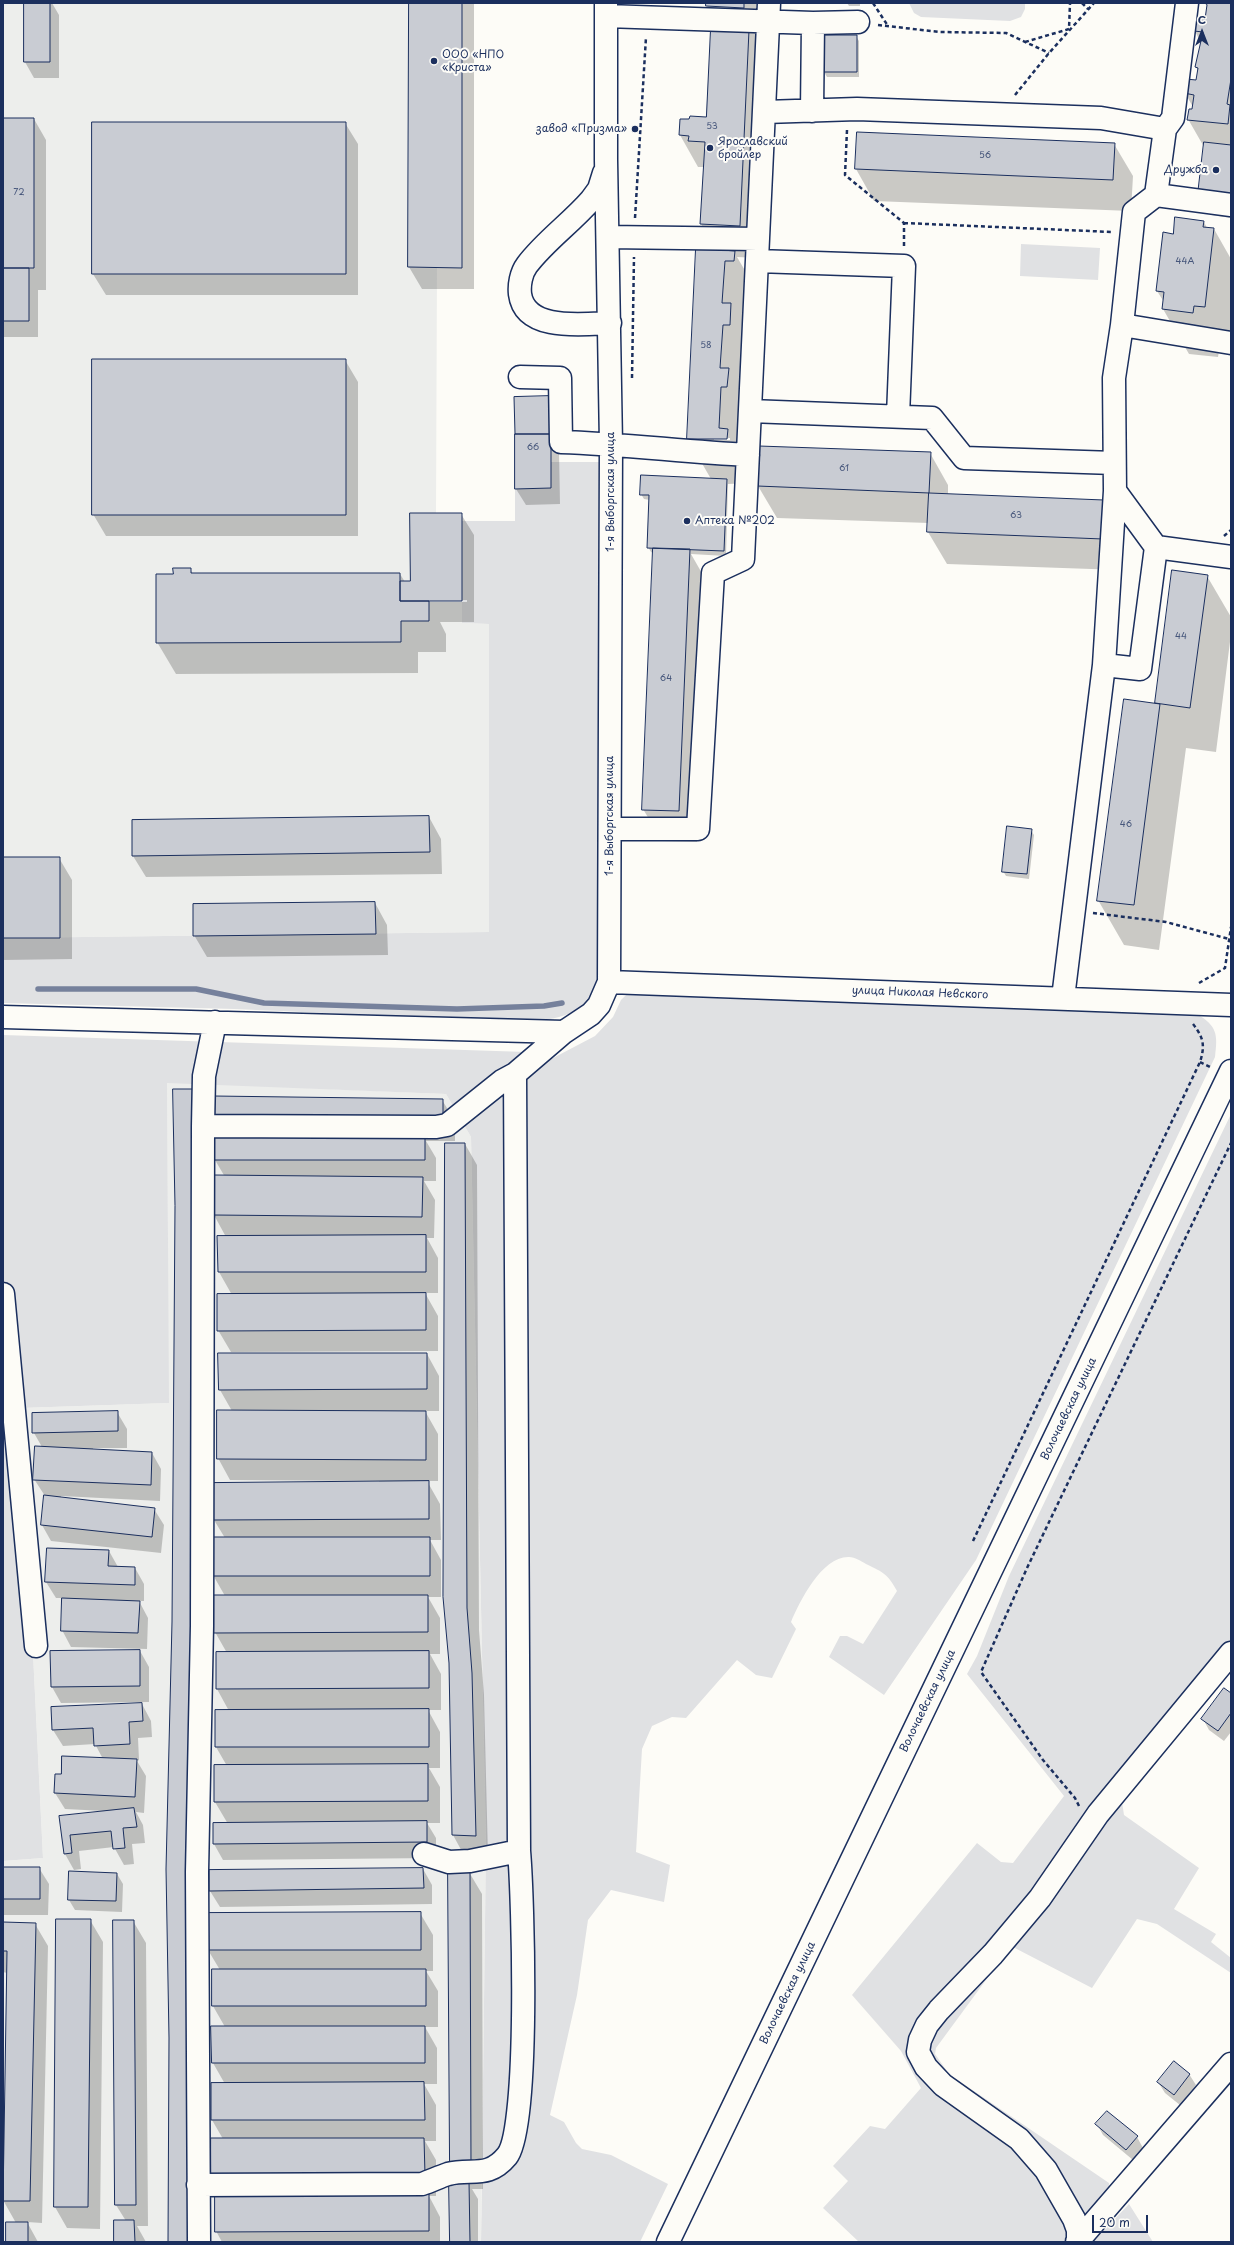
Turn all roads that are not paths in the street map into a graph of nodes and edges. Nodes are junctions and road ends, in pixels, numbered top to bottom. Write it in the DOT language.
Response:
graph roads {
  1 [pos="1187,3"];
  2 [pos="606,10"];
  3 [pos="769,12"];
  4 [pos="858,22"];
  5 [pos="813,23"];
  6 [pos="812,111"];
  7 [pos="765,112"];
  8 [pos="1165,129"];
  9 [pos="606,160"];
  10 [pos="1156,195"];
  11 [pos="1231,204"];
  12 [pos="608,237"];
  13 [pos="758,239"];
  14 [pos="757,261"];
  15 [pos="610,324"];
  16 [pos="1122,325"];
  17 [pos="1231,343"];
  18 [pos="520,377"];
  19 [pos="750,411"];
  20 [pos="898,416"];
  21 [pos="612,444"];
  22 [pos="748,455"];
  23 [pos="1114,463"];
  24 [pos="1115,491"];
  25 [pos="1156,547"];
  26 [pos="1231,557"];
  27 [pos="1104,665"];
  28 [pos="610,829"];
  29 [pos="609,982"];
  30 [pos="1063,998"];
  31 [pos="1231,1005"];
  32 [pos="3,1017"];
  33 [pos="215,1022"];
  34 [pos="564,1032"];
  35 [pos="1231,1071"];
  36 [pos="515,1074"];
  37 [pos="203,1126"];
  38 [pos="3,1294"];
  39 [pos="36,1646"];
  40 [pos="1231,1653"];
  41 [pos="518,1851"];
  42 [pos="424,1854"];
  43 [pos="1231,2064"];
  44 [pos="198,2185"];
  45 [pos="199,2242"];
  46 [pos="668,2242"];
  47 [pos="1077,2242"];
  1 -- 8 [label="street"];
  2 -- 3 [label="street"];
  2 -- 9 [label="street, 1-я Выборгская улица"];
  3 -- 5 [label="street"];
  3 -- 7 [label="street"];
  4 -- 5 [label="street"];
  5 -- 6 [label="street"];
  6 -- 7 [label="street"];
  6 -- 8 [label="street"];
  7 -- 13 [label="street"];
  8 -- 10 [label="street"];
  9 -- 12 [label="street, 1-я Выборгская улица"];
  9 -- 15 [label="street"];
  10 -- 11 [label="street"];
  10 -- 16 [label="street"];
  12 -- 13 [label="street"];
  12 -- 15 [label="street, 1-я Выборгская улица"];
  13 -- 14 [label="street"];
  14 -- 19 [label="street"];
  14 -- 20 [label="street"];
  15 -- 21 [label="street, 1-я Выборгская улица"];
  16 -- 17 [label="street"];
  16 -- 23 [label="street"];
  18 -- 21 [label="street"];
  19 -- 20 [label="street"];
  19 -- 22 [label="street"];
  20 -- 23 [label="street"];
  21 -- 22 [label="street"];
  21 -- 28 [label="street, 1-я Выборгская улица"];
  22 -- 28 [label="street"];
  23 -- 24 [label="street"];
  24 -- 25 [label="street"];
  24 -- 27 [label="street"];
  25 -- 26 [label="street"];
  25 -- 27 [label="street"];
  27 -- 30 [label="street"];
  28 -- 29 [label="street, 1-я Выборгская улица"];
  29 -- 30 [label="street, улица Николая Невского"];
  29 -- 34 [label="street"];
  30 -- 31 [label="street, улица Николая Невского"];
  32 -- 33 [label="street"];
  33 -- 34 [label="street"];
  33 -- 37 [label="street"];
  34 -- 36 [label="street"];
  35 -- 46 [label="street, Волочаевская улица"];
  36 -- 37 [label="street"];
  36 -- 41 [label="street"];
  37 -- 44 [label="street"];
  38 -- 39 [label="street"];
  40 -- 47 [label="street"];
  41 -- 42 [label="street"];
  41 -- 44 [label="street"];
  43 -- 47 [label="street"];
  44 -- 45 [label="street"];
}
